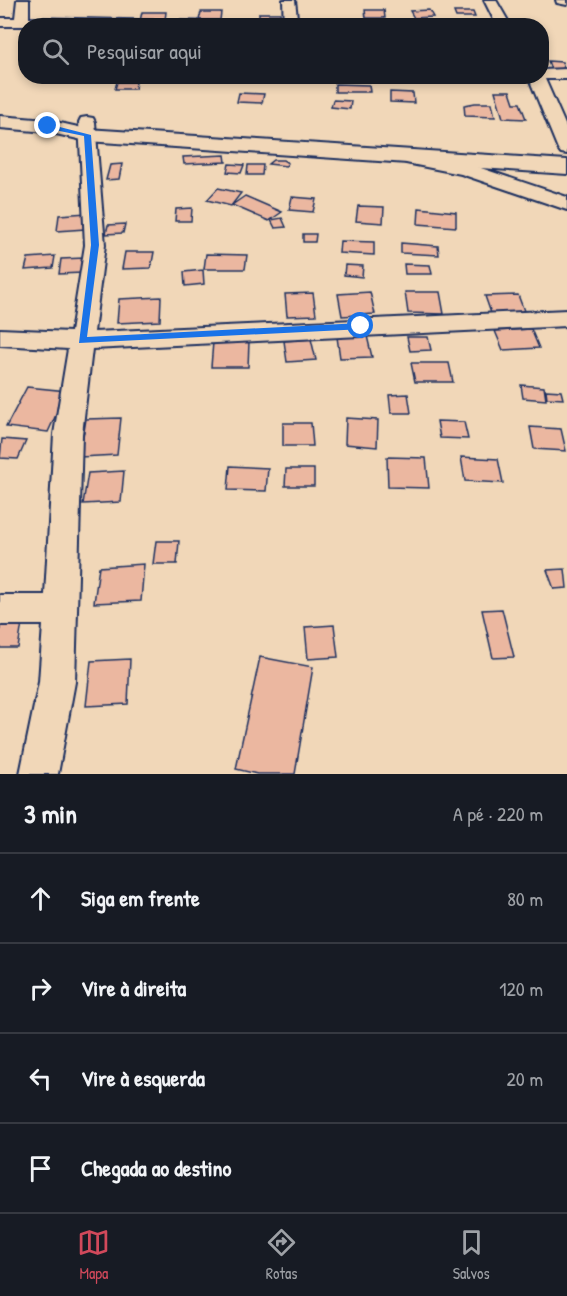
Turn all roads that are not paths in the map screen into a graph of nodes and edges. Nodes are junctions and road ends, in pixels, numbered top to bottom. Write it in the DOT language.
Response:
graph roads {
  1 [pos="22,0"];
  2 [pos="289,0"];
  3 [pos="490,0"];
  4 [pos="562,0"];
  5 [pos="567,1"];
  6 [pos="22,18"];
  7 [pos="290,18"];
  8 [pos="500,18"];
  9 [pos="0,22"];
  10 [pos="18,22"];
  11 [pos="567,74"];
  12 [pos="549,75"];
  13 [pos="539,84"];
  14 [pos="0,122"];
  15 [pos="87,129"];
  16 [pos="567,149"];
  17 [pos="392,156"];
  18 [pos="567,167"];
  19 [pos="567,204"];
  20 [pos="567,318"];
  21 [pos="0,337"];
  22 [pos="82,341"];
  23 [pos="0,610"];
  24 [pos="60,610"];
  25 [pos="39,774"];
  1 -- 6 [label="street"];
  2 -- 7 [label="street"];
  3 -- 8 [label="street"];
  4 -- 5 [label="street"];
  9 -- 10 [label="street"];
  11 -- 12 [label="street"];
  13 -- 16 [label="street"];
  14 -- 15 [label="main road"];
  15 -- 16 [label="main road"];
  15 -- 17 [label="main road"];
  15 -- 22 [label="street"];
  17 -- 18 [label="main road"];
  17 -- 19 [label="street"];
  20 -- 22 [label="street"];
  21 -- 22 [label="street"];
  22 -- 24 [label="street"];
  23 -- 24 [label="street"];
  24 -- 25 [label="street"];
}
